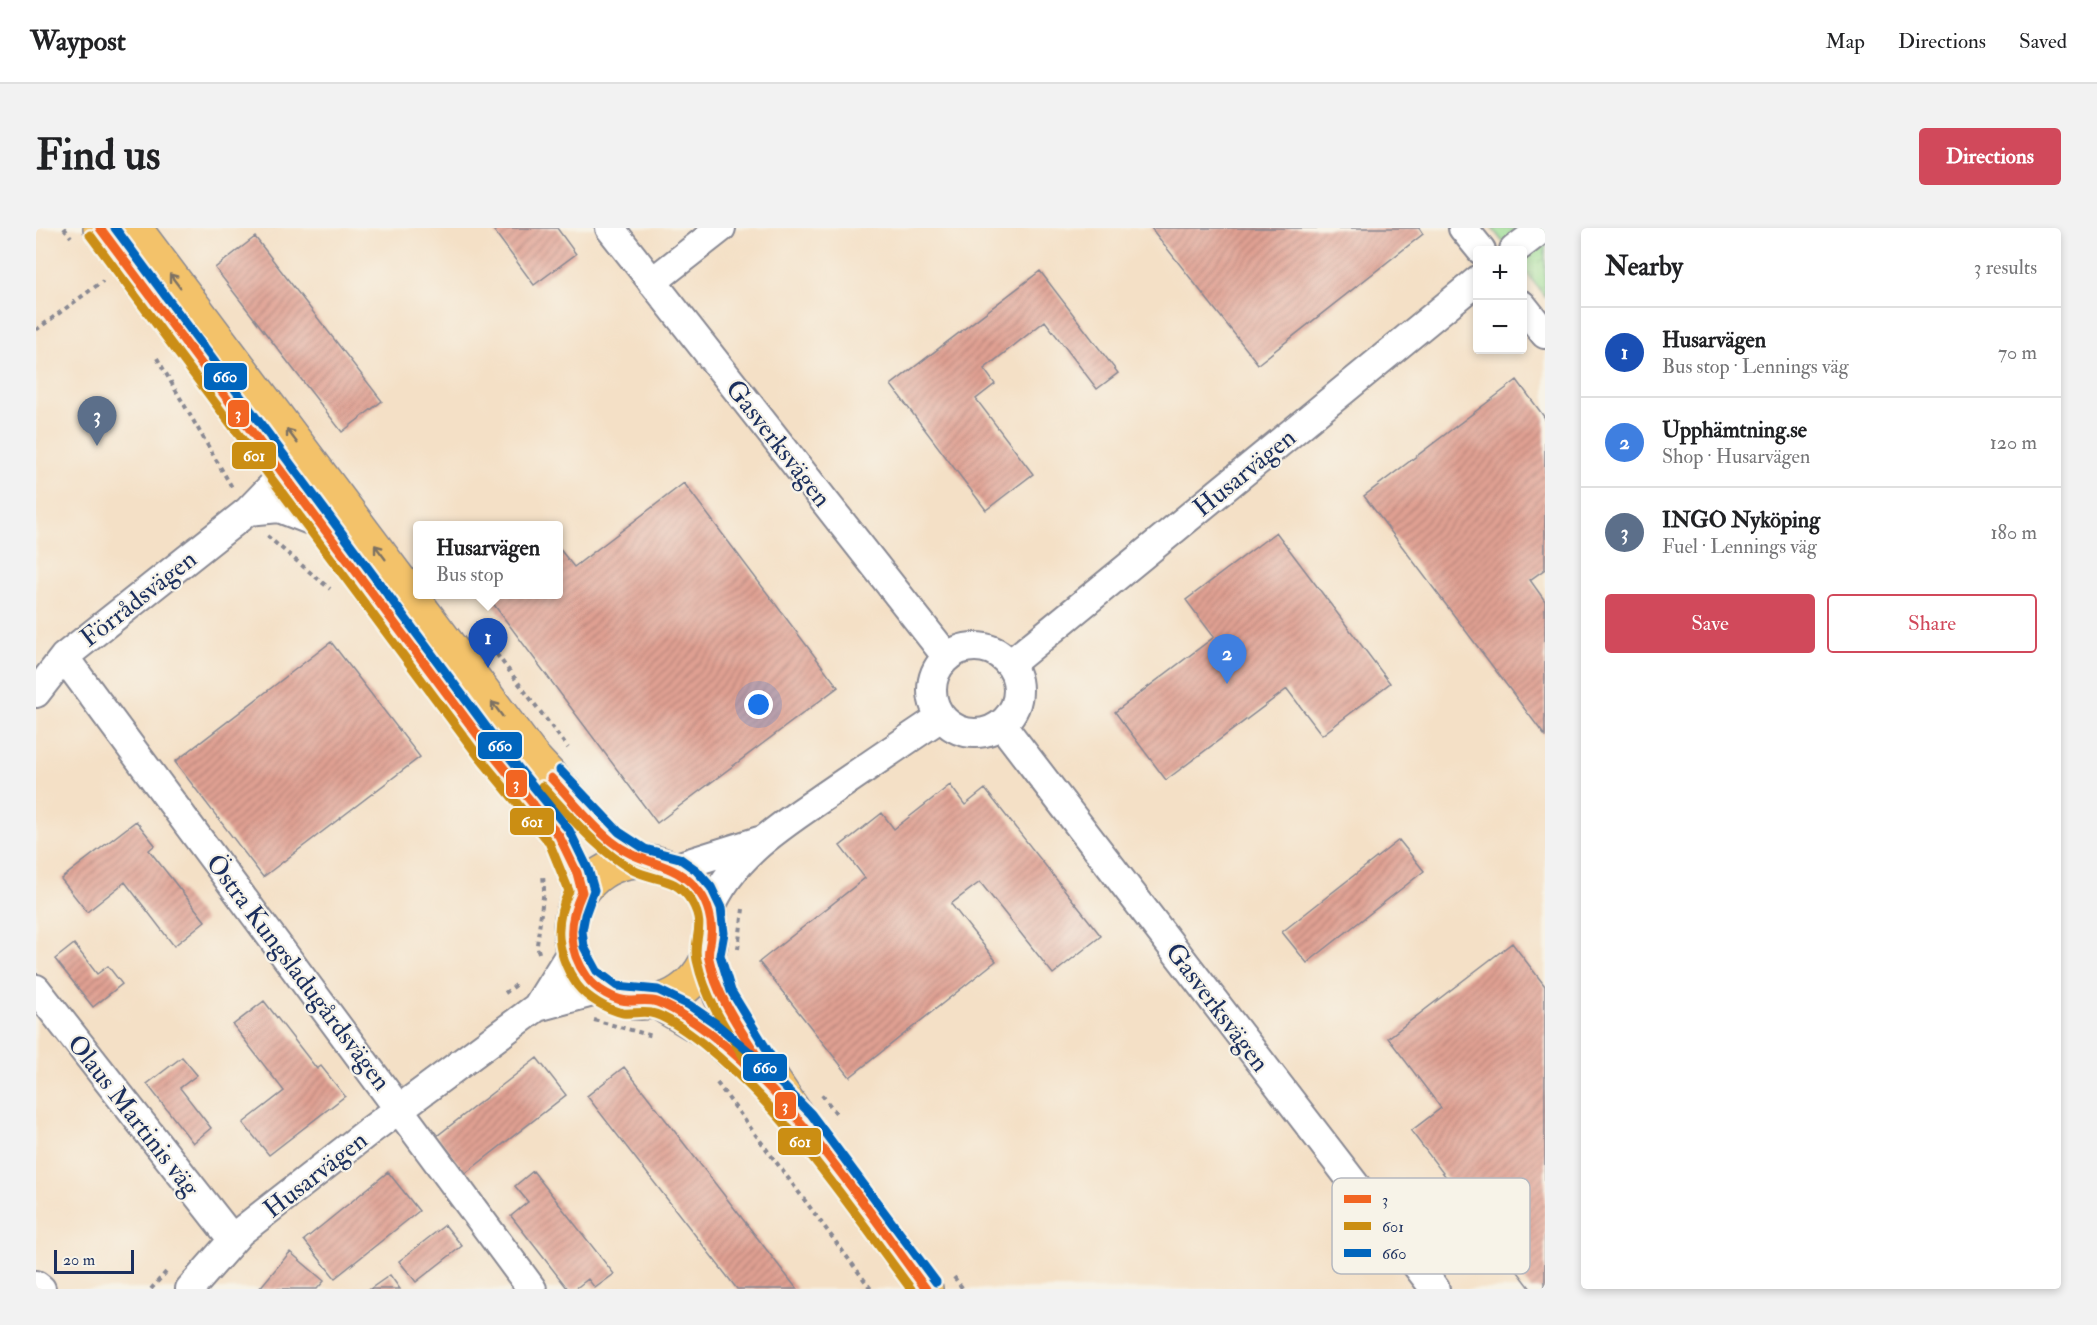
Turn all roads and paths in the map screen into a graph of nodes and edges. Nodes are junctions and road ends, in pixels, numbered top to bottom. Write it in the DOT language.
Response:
graph roads {
  1 [pos="64,228"];
  2 [pos="135,228"];
  3 [pos="610,228"];
  4 [pos="721,228"];
  5 [pos="1463,228"];
  6 [pos="1543,228"];
  7 [pos="88,237"];
  8 [pos="1478,246"];
  9 [pos="1519,246"];
  10 [pos="97,272"];
  11 [pos="104,280"];
  12 [pos="652,282"];
  13 [pos="1473,284"];
  14 [pos="110,289"];
  15 [pos="1527,311"];
  16 [pos="36,330"];
  17 [pos="1545,334"];
  18 [pos="153,352"];
  19 [pos="286,481"];
  20 [pos="328,483"];
  21 [pos="248,512"];
  22 [pos="318,523"];
  23 [pos="332,591"];
  24 [pos="413,597"];
  25 [pos="415,599"];
  26 [pos="64,657"];
  27 [pos="947,657"];
  28 [pos="1010,664"];
  29 [pos="36,693"];
  30 [pos="941,717"];
  31 [pos="1002,725"];
  32 [pos="761,840"];
  33 [pos="640,860"];
  34 [pos="673,868"];
  35 [pos="543,871"];
  36 [pos="582,892"];
  37 [pos="709,911"];
  38 [pos="572,951"];
  39 [pos="708,956"];
  40 [pos="36,989"];
  41 [pos="575,989"];
  42 [pos="655,1001"];
  43 [pos="658,1037"];
  44 [pos="712,1076"];
  45 [pos="400,1108"];
  46 [pos="801,1121"];
  47 [pos="1350,1178"];
  48 [pos="233,1240"];
  49 [pos="1423,1274"];
  50 [pos="36,1285"];
  51 [pos="41,1289"];
  52 [pos="190,1289"];
  53 [pos="532,1289"];
  54 [pos="871,1289"];
  55 [pos="926,1289"];
  56 [pos="1435,1289"];
  1 -- 7 [label="path"];
  20 -- 2 [label="main road, one-way"];
  3 -- 12 [label="street, Gasverksvägen"];
  4 -- 12 [label="street"];
  5 -- 8 [label="street"];
  6 -- 9 [label="street"];
  7 -- 19 [label="main road"];
  10 -- 11 [label="path"];
  11 -- 14 [label="path"];
  11 -- 16 [label="path"];
  12 -- 27 [label="street, Gasverksvägen"];
  13 -- 28 [label="street, Husarvägen"];
  15 -- 17 [label="street"];
  18 -- 21 [label="path"];
  19 -- 20 [label="street"];
  19 -- 21 [label="street, Förrådsvägen"];
  19 -- 22 [label="main road"];
  24 -- 20 [label="main road, one-way"];
  21 -- 22 [label="street"];
  21 -- 23 [label="path"];
  21 -- 26 [label="street, Förrådsvägen"];
  22 -- 36 [label="main road"];
  33 -- 25 [label="main road, one-way"];
  26 -- 29 [label="street, Förrådsvägen"];
  26 -- 45 [label="street, Östra Kungsladugårdsvägen"];
  27 -- 28 [label="street"];
  27 -- 30 [label="street"];
  28 -- 31 [label="street"];
  30 -- 31 [label="street"];
  30 -- 32 [label="street"];
  31 -- 47 [label="street, Gasverksvägen"];
  32 -- 34 [label="street"];
  32 -- 37 [label="street"];
  33 -- 34 [label="main road"];
  33 -- 36 [label="main road"];
  34 -- 37 [label="main road"];
  35 -- 41 [label="path"];
  36 -- 38 [label="main road"];
  37 -- 39 [label="main road"];
  38 -- 41 [label="street, Husarvägen"];
  38 -- 41 [label="main road"];
  39 -- 42 [label="main road"];
  39 -- 46 [label="main road"];
  40 -- 48 [label="street, Olaus Martinis väg"];
  41 -- 42 [label="main road"];
  41 -- 43 [label="path"];
  41 -- 45 [label="street, Husarvägen"];
  42 -- 46 [label="main road"];
  44 -- 54 [label="path"];
  45 -- 48 [label="street, Husarvägen"];
  45 -- 53 [label="street, Östra Kungsladugårdsvägen"];
  46 -- 55 [label="main road"];
  48 -- 52 [label="street, Husarvägen"];
  49 -- 56 [label="street, Gasverksvägen"];
  50 -- 51 [label="street"];
}
